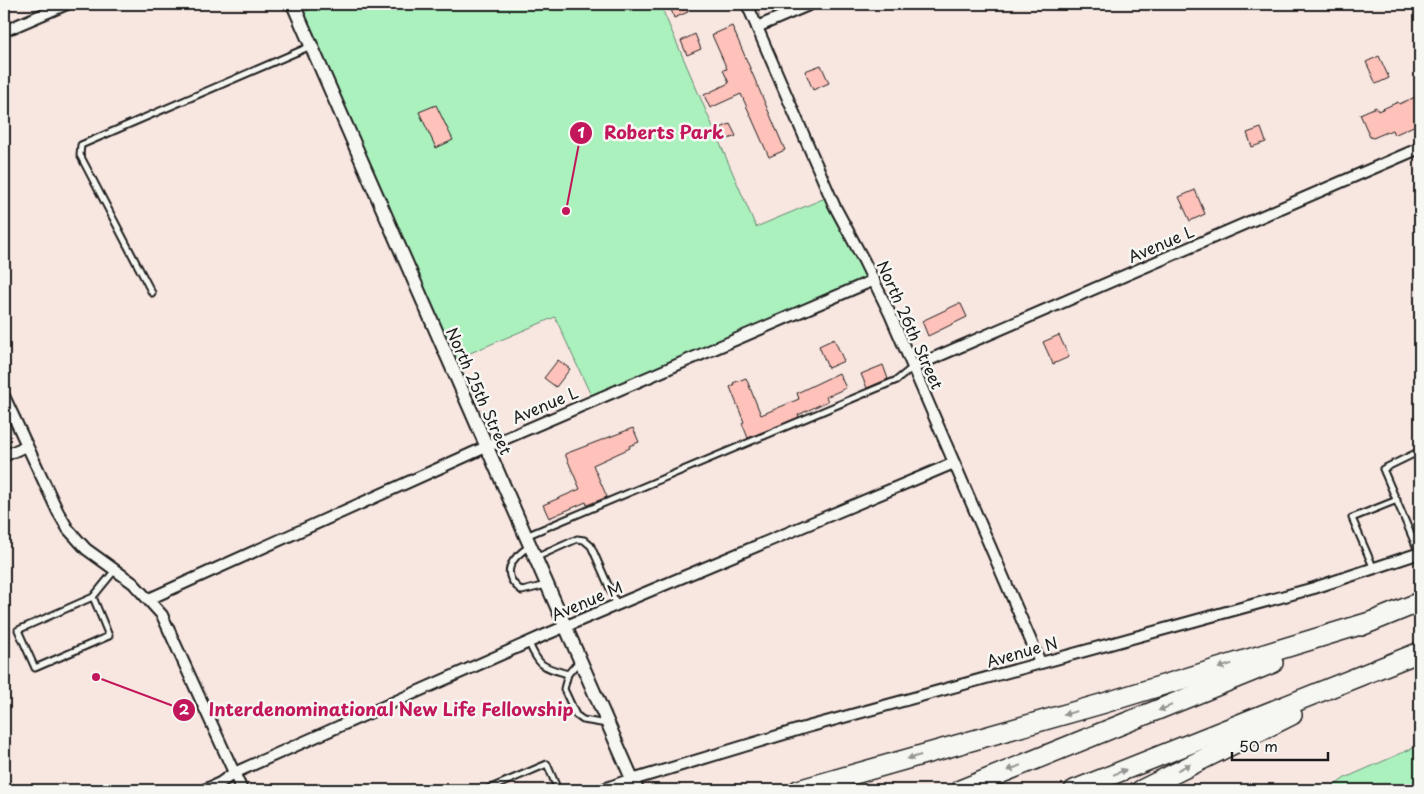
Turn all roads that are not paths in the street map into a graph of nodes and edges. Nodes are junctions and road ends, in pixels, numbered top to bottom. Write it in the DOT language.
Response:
graph roads {
  1 [pos="67,4"];
  2 [pos="293,4"];
  3 [pos="747,4"];
  4 [pos="811,4"];
  5 [pos="757,27"];
  6 [pos="4,31"];
  7 [pos="311,46"];
  8 [pos="1420,148"];
  9 [pos="874,280"];
  10 [pos="152,293"];
  11 [pos="913,367"];
  12 [pos="4,396"];
  13 [pos="26,446"];
  14 [pos="486,447"];
  15 [pos="1420,451"];
  16 [pos="4,456"];
  17 [pos="954,463"];
  18 [pos="1397,500"];
  19 [pos="530,547"];
  20 [pos="1420,553"];
  21 [pos="115,570"];
  22 [pos="1375,570"];
  23 [pos="547,585"];
  24 [pos="93,597"];
  25 [pos="149,599"];
  26 [pos="1420,602"];
  27 [pos="617,605"];
  28 [pos="1372,621"];
  29 [pos="565,627"];
  30 [pos="529,643"];
  31 [pos="1419,652"];
  32 [pos="580,660"];
  33 [pos="1040,662"];
  34 [pos="568,674"];
  35 [pos="608,724"];
  36 [pos="234,773"];
  37 [pos="634,785"];
  38 [pos="204,790"];
  39 [pos="242,790"];
  40 [pos="486,790"];
  41 [pos="558,790"];
  42 [pos="604,790"];
  43 [pos="798,790"];
  44 [pos="960,790"];
  45 [pos="1074,790"];
  46 [pos="1141,790"];
  1 -- 6 [label="street"];
  2 -- 7 [label="street, North 25th Street"];
  3 -- 5 [label="street, North 26th Street"];
  4 -- 5 [label="street"];
  5 -- 9 [label="street, North 26th Street"];
  7 -- 10 [label="lane"];
  7 -- 14 [label="street, North 25th Street"];
  8 -- 11 [label="street, Avenue L"];
  9 -- 11 [label="street, North 26th Street"];
  9 -- 14 [label="street, Avenue L"];
  11 -- 17 [label="street, North 26th Street"];
  11 -- 19 [label="lane"];
  12 -- 13 [label="street"];
  13 -- 16 [label="street"];
  13 -- 21 [label="street"];
  14 -- 19 [label="street, North 25th Street"];
  14 -- 25 [label="street, Avenue L"];
  15 -- 18 [label="lane"];
  17 -- 27 [label="street, Avenue M"];
  17 -- 33 [label="street, North 26th Street"];
  18 -- 20 [label="lane"];
  18 -- 22 [label="lane"];
  19 -- 23 [label="street, North 25th Street"];
  19 -- 23 [label="lane"];
  19 -- 27 [label="lane"];
  20 -- 22 [label="street, Avenue N"];
  21 -- 24 [label="lane"];
  21 -- 25 [label="street"];
  22 -- 33 [label="street, Avenue N"];
  23 -- 29 [label="street, North 25th Street"];
  24 -- 24 [label="lane"];
  25 -- 36 [label="street"];
  26 -- 28 [label="highway"];
  27 -- 29 [label="street, Avenue M"];
  28 -- 43 [label="highway, one-way"];
  28 -- 44 [label="highway, one-way"];
  29 -- 30 [label="street, Avenue M"];
  29 -- 32 [label="street, North 25th Street"];
  30 -- 34 [label="lane"];
  30 -- 36 [label="street, Avenue M"];
  45 -- 31 [label="highway, one-way"];
  46 -- 31 [label="highway, one-way"];
  32 -- 34 [label="lane"];
  32 -- 35 [label="street, North 25th Street"];
  33 -- 37 [label="street, Avenue N"];
  34 -- 35 [label="lane"];
  35 -- 37 [label="street, North 25th Street"];
  36 -- 38 [label="street, Avenue M"];
  36 -- 39 [label="street"];
  37 -- 42 [label="street"];
  40 -- 41 [label="lane"];
}
